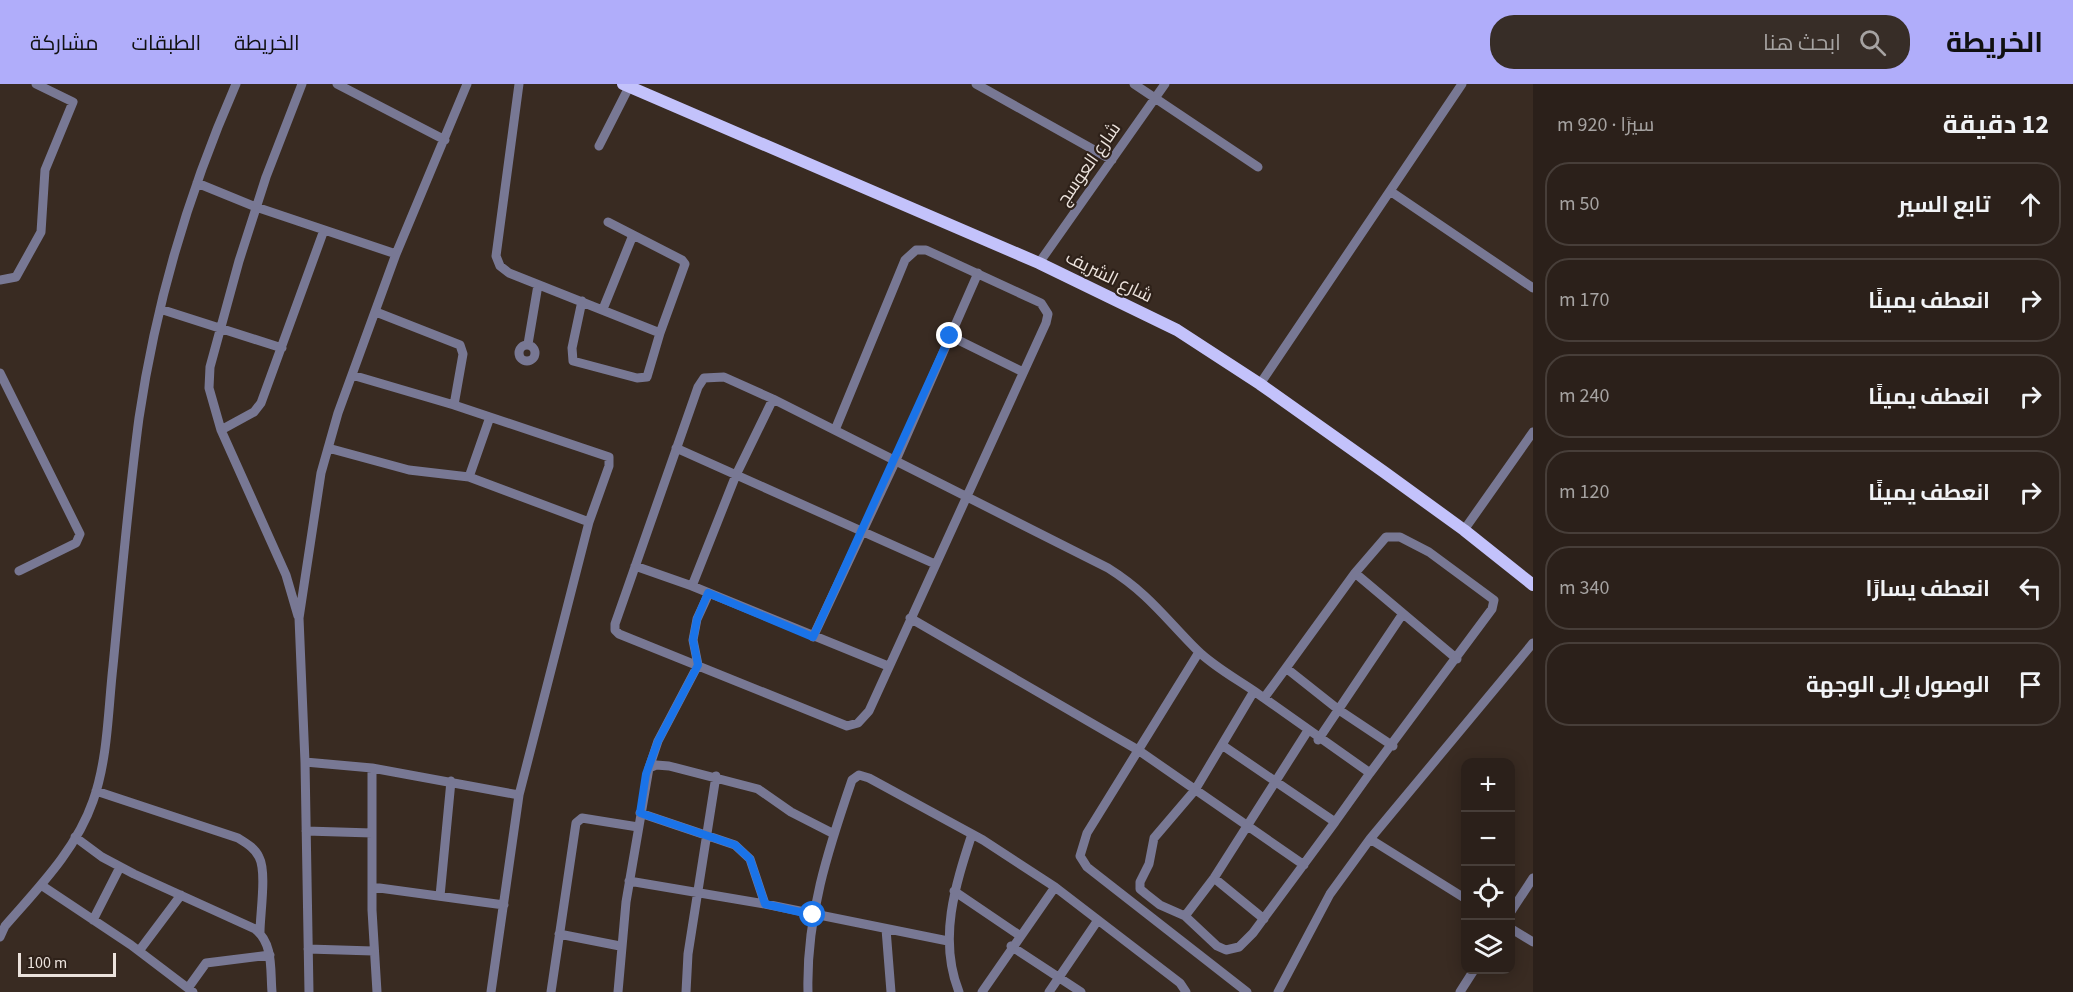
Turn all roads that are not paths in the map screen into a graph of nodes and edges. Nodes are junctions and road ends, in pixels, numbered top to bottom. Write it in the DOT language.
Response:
graph roads {
  1 [pos="36,84"];
  2 [pos="236,84"];
  3 [pos="302,84"];
  4 [pos="337,84"];
  5 [pos="467,84"];
  6 [pos="519,84"];
  7 [pos="976,84"];
  8 [pos="1134,84"];
  9 [pos="1165,84"];
  10 [pos="1462,84"];
  11 [pos="626,85"];
  12 [pos="50,87"];
  13 [pos="1155,98"];
  14 [pos="445,140"];
  15 [pos="599,146"];
  16 [pos="1112,160"];
  17 [pos="1258,167"];
  18 [pos="197,183"];
  19 [pos="1390,191"];
  20 [pos="256,207"];
  21 [pos="608,222"];
  22 [pos="324,230"];
  23 [pos="633,235"];
  24 [pos="396,254"];
  25 [pos="1039,263"];
  26 [pos="978,273"];
  27 [pos="0,280"];
  28 [pos="538,285"];
  29 [pos="1533,288"];
  30 [pos="582,301"];
  31 [pos="160,309"];
  32 [pos="603,309"];
  33 [pos="376,312"];
  34 [pos="220,326"];
  35 [pos="660,333"];
  36 [pos="950,336"];
  37 [pos="528,344"];
  38 [pos="282,348"];
  39 [pos="1023,372"];
  40 [pos="0,373"];
  41 [pos="352,375"];
  42 [pos="1260,384"];
  43 [pos="4,391"];
  44 [pos="772,399"];
  45 [pos="454,405"];
  46 [pos="490,417"];
  47 [pos="221,430"];
  48 [pos="835,430"];
  49 [pos="1533,432"];
  50 [pos="327,448"];
  51 [pos="676,448"];
  52 [pos="896,460"];
  53 [pos="736,475"];
  54 [pos="469,477"];
  55 [pos="966,496"];
  56 [pos="589,522"];
  57 [pos="1464,530"];
  58 [pos="861,533"];
  59 [pos="935,564"];
  60 [pos="635,566"];
  61 [pos="19,571"];
  62 [pos="1354,573"];
  63 [pos="1533,585"];
  64 [pos="692,586"];
  65 [pos="708,593"];
  66 [pos="1402,615"];
  67 [pos="299,618"];
  68 [pos="910,618"];
  69 [pos="813,637"];
  70 [pos="1533,643"];
  71 [pos="1199,652"];
  72 [pos="1457,659"];
  73 [pos="698,665"];
  74 [pos="888,666"];
  75 [pos="1286,668"];
  76 [pos="1254,691"];
  77 [pos="1264,698"];
  78 [pos="1339,710"];
  79 [pos="1307,732"];
  80 [pos="1318,740"];
  81 [pos="1222,744"];
  82 [pos="1393,746"];
  83 [pos="1138,750"];
  84 [pos="305,762"];
  85 [pos="372,768"];
  86 [pos="649,768"];
  87 [pos="1370,774"];
  88 [pos="716,776"];
  89 [pos="451,781"];
  90 [pos="1276,782"];
  91 [pos="1194,790"];
  92 [pos="96,791"];
  93 [pos="519,795"];
  94 [pos="640,813"];
  95 [pos="1335,822"];
  96 [pos="1246,824"];
  97 [pos="638,827"];
  98 [pos="306,831"];
  99 [pos="372,833"];
  100 [pos="706,833"];
  101 [pos="834,834"];
  102 [pos="972,834"];
  103 [pos="75,837"];
  104 [pos="1370,839"];
  105 [pos="1304,865"];
  106 [pos="120,867"];
  107 [pos="1214,878"];
  108 [pos="1533,878"];
  109 [pos="629,881"];
  110 [pos="41,885"];
  111 [pos="372,887"];
  112 [pos="1054,887"];
  113 [pos="954,891"];
  114 [pos="697,892"];
  115 [pos="181,895"];
  116 [pos="440,896"];
  117 [pos="1461,896"];
  118 [pos="765,904"];
  119 [pos="504,905"];
  120 [pos="1515,905"];
  121 [pos="813,915"];
  122 [pos="1185,916"];
  123 [pos="1264,919"];
  124 [pos="93,920"];
  125 [pos="1098,921"];
  126 [pos="1194,927"];
  127 [pos="886,928"];
  128 [pos="1515,931"];
  129 [pos="260,932"];
  130 [pos="559,934"];
  131 [pos="1019,935"];
  132 [pos="0,937"];
  133 [pos="948,941"];
  134 [pos="1183,942"];
  135 [pos="1533,942"];
  136 [pos="620,946"];
  137 [pos="1011,946"];
  138 [pos="308,949"];
  139 [pos="139,951"];
  140 [pos="374,951"];
  141 [pos="270,955"];
  142 [pos="1471,974"];
  143 [pos="1058,978"];
  144 [pos="191,990"];
  145 [pos="269,990"];
  146 [pos="309,992"];
  147 [pos="377,992"];
  148 [pos="491,992"];
  149 [pos="551,992"];
  150 [pos="618,992"];
  151 [pos="686,992"];
  152 [pos="808,992"];
  153 [pos="891,992"];
  154 [pos="959,992"];
  155 [pos="981,992"];
  156 [pos="1049,992"];
  157 [pos="1081,992"];
  158 [pos="1186,992"];
  159 [pos="1247,992"];
  160 [pos="1278,992"];
  161 [pos="1460,992"];
  1 -- 12 [label="street"];
  2 -- 18 [label="street"];
  3 -- 20 [label="street"];
  4 -- 14 [label="street"];
  5 -- 14 [label="street"];
  6 -- 28 [label="street"];
  7 -- 16 [label="street"];
  8 -- 13 [label="street"];
  9 -- 13 [label="street, شارع العوسج"];
  10 -- 19 [label="street"];
  11 -- 15 [label="street"];
  11 -- 25 [label="main road, شارع الشريف"];
  12 -- 27 [label="street"];
  13 -- 16 [label="street, شارع العوسج"];
  13 -- 17 [label="street"];
  14 -- 24 [label="street"];
  16 -- 25 [label="street, شارع العوسج"];
  18 -- 20 [label="street"];
  18 -- 31 [label="street"];
  19 -- 29 [label="street"];
  19 -- 42 [label="street"];
  20 -- 22 [label="street"];
  20 -- 34 [label="street"];
  21 -- 23 [label="street"];
  22 -- 24 [label="street"];
  22 -- 38 [label="street"];
  23 -- 32 [label="street"];
  23 -- 35 [label="street"];
  24 -- 33 [label="street"];
  25 -- 42 [label="main road, شارع الشريف"];
  26 -- 36 [label="street"];
  26 -- 39 [label="street"];
  26 -- 48 [label="street"];
  28 -- 30 [label="street"];
  28 -- 37 [label="street"];
  30 -- 32 [label="street"];
  30 -- 35 [label="street"];
  31 -- 34 [label="street"];
  31 -- 92 [label="street"];
  32 -- 35 [label="street"];
  33 -- 41 [label="street"];
  33 -- 45 [label="street"];
  34 -- 38 [label="street"];
  34 -- 47 [label="street"];
  36 -- 39 [label="street"];
  36 -- 52 [label="street"];
  38 -- 47 [label="street"];
  39 -- 55 [label="street"];
  40 -- 43 [label="street"];
  41 -- 45 [label="street"];
  41 -- 50 [label="street"];
  42 -- 57 [label="main road, شارع الشريف"];
  43 -- 61 [label="street"];
  44 -- 48 [label="street"];
  44 -- 51 [label="street"];
  44 -- 53 [label="street"];
  45 -- 46 [label="street"];
  46 -- 54 [label="street"];
  46 -- 56 [label="street"];
  47 -- 67 [label="street"];
  48 -- 52 [label="street"];
  49 -- 57 [label="street"];
  50 -- 54 [label="street"];
  50 -- 67 [label="street"];
  51 -- 53 [label="street"];
  51 -- 60 [label="street"];
  52 -- 55 [label="street"];
  52 -- 58 [label="street"];
  53 -- 58 [label="street"];
  53 -- 64 [label="street"];
  54 -- 56 [label="street"];
  55 -- 59 [label="street"];
  55 -- 71 [label="street"];
  56 -- 93 [label="street"];
  57 -- 63 [label="main road, شارع الشريف"];
  58 -- 59 [label="street"];
  58 -- 69 [label="street"];
  59 -- 68 [label="street"];
  60 -- 64 [label="street"];
  60 -- 73 [label="street"];
  62 -- 66 [label="street"];
  62 -- 72 [label="street"];
  62 -- 75 [label="street"];
  64 -- 65 [label="street"];
  65 -- 69 [label="street"];
  65 -- 73 [label="street"];
  66 -- 72 [label="street"];
  66 -- 78 [label="street"];
  67 -- 84 [label="street"];
  68 -- 74 [label="street"];
  68 -- 83 [label="street"];
  69 -- 74 [label="street"];
  70 -- 104 [label="street"];
  71 -- 76 [label="street"];
  71 -- 83 [label="street"];
  72 -- 82 [label="street"];
  73 -- 74 [label="street"];
  73 -- 86 [label="street"];
  75 -- 77 [label="street"];
  75 -- 78 [label="street"];
  76 -- 77 [label="street"];
  76 -- 81 [label="street"];
  77 -- 79 [label="street"];
  78 -- 80 [label="street"];
  78 -- 82 [label="street"];
  79 -- 80 [label="street"];
  79 -- 90 [label="street"];
  80 -- 87 [label="street"];
  81 -- 90 [label="street"];
  81 -- 91 [label="street"];
  82 -- 87 [label="street"];
  83 -- 91 [label="street"];
  83 -- 134 [label="street"];
  84 -- 85 [label="street"];
  84 -- 98 [label="street"];
  85 -- 89 [label="street"];
  85 -- 99 [label="street"];
  86 -- 88 [label="street"];
  86 -- 94 [label="street"];
  87 -- 95 [label="street"];
  88 -- 100 [label="street"];
  88 -- 101 [label="street"];
  89 -- 93 [label="street"];
  89 -- 116 [label="street"];
  90 -- 95 [label="street"];
  90 -- 96 [label="street"];
  91 -- 96 [label="street"];
  91 -- 122 [label="street"];
  92 -- 103 [label="street"];
  92 -- 129 [label="street"];
  93 -- 119 [label="street"];
  94 -- 97 [label="street"];
  94 -- 100 [label="street"];
  95 -- 105 [label="street"];
  96 -- 105 [label="street"];
  96 -- 107 [label="street"];
  97 -- 109 [label="street"];
  97 -- 130 [label="street"];
  98 -- 99 [label="street"];
  98 -- 138 [label="street"];
  99 -- 111 [label="street"];
  100 -- 114 [label="street"];
  100 -- 118 [label="street"];
  101 -- 102 [label="street"];
  101 -- 121 [label="street"];
  102 -- 112 [label="street"];
  102 -- 113 [label="street"];
  103 -- 106 [label="street"];
  103 -- 110 [label="street"];
  104 -- 117 [label="street"];
  104 -- 160 [label="street"];
  105 -- 123 [label="street"];
  106 -- 115 [label="street"];
  106 -- 124 [label="street"];
  107 -- 122 [label="street"];
  107 -- 123 [label="street"];
  108 -- 120 [label="street"];
  109 -- 114 [label="street"];
  109 -- 136 [label="street"];
  110 -- 124 [label="street"];
  110 -- 132 [label="street"];
  111 -- 116 [label="street"];
  111 -- 140 [label="street"];
  112 -- 125 [label="street"];
  112 -- 131 [label="street"];
  113 -- 131 [label="street"];
  113 -- 133 [label="street"];
  114 -- 118 [label="street"];
  114 -- 151 [label="street"];
  115 -- 129 [label="street"];
  115 -- 139 [label="street"];
  116 -- 119 [label="street"];
  118 -- 121 [label="street"];
  119 -- 148 [label="street"];
  121 -- 127 [label="street"];
  121 -- 152 [label="street"];
  122 -- 126 [label="street"];
  123 -- 126 [label="street"];
  124 -- 139 [label="street"];
  125 -- 143 [label="street"];
  125 -- 158 [label="street"];
  126 -- 134 [label="street"];
  127 -- 133 [label="street"];
  127 -- 153 [label="street"];
  128 -- 135 [label="street"];
  129 -- 141 [label="street"];
  130 -- 136 [label="street"];
  130 -- 149 [label="street"];
  131 -- 137 [label="street"];
  133 -- 154 [label="street"];
  134 -- 159 [label="street"];
  136 -- 150 [label="street"];
  137 -- 143 [label="street"];
  137 -- 155 [label="street"];
  138 -- 140 [label="street"];
  138 -- 146 [label="street"];
  139 -- 144 [label="street"];
  140 -- 147 [label="street"];
  141 -- 144 [label="street"];
  141 -- 145 [label="street"];
  142 -- 161 [label="street"];
  143 -- 156 [label="street"];
  143 -- 157 [label="street"];
}
